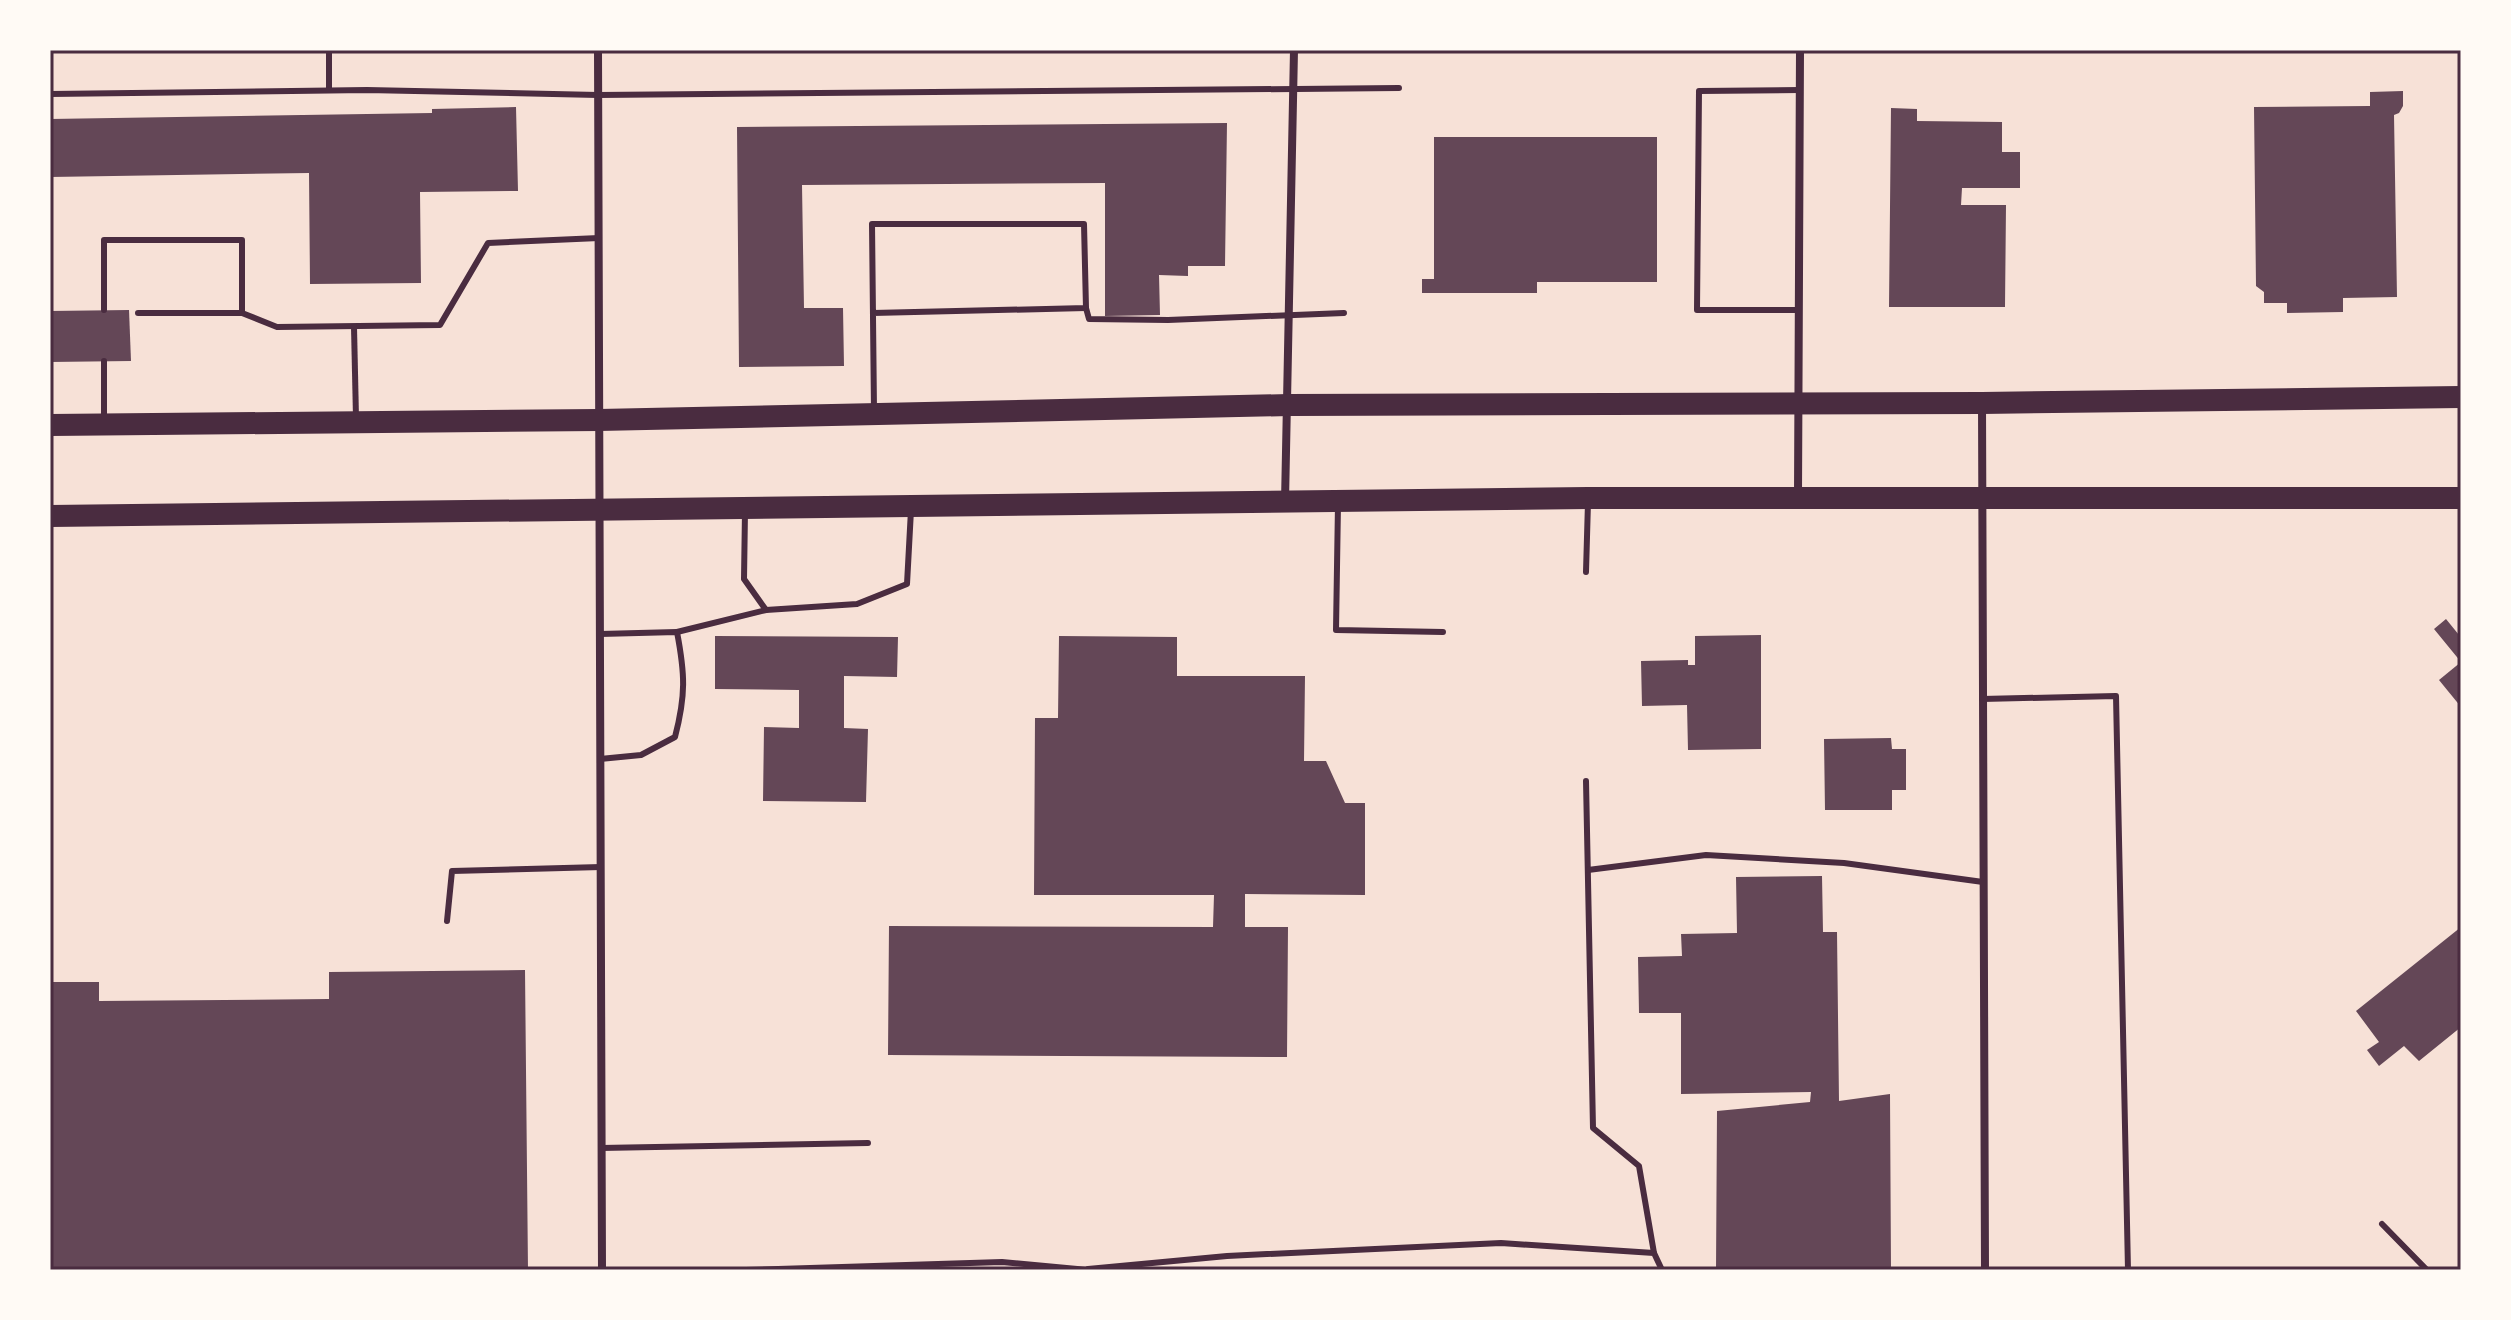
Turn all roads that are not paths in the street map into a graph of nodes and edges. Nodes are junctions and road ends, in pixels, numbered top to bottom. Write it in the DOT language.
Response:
graph roads {
  1 [pos="329,50"];
  2 [pos="598,50"];
  3 [pos="1294,50"];
  4 [pos="1800,50"];
  5 [pos="1399,88"];
  6 [pos="329,90"];
  7 [pos="1294,90"];
  8 [pos="1800,90"];
  9 [pos="50,94"];
  10 [pos="598,95"];
  11 [pos="599,238"];
  12 [pos="1086,308"];
  13 [pos="104,310"];
  14 [pos="1799,310"];
  15 [pos="138,313"];
  16 [pos="242,313"];
  17 [pos="873,313"];
  18 [pos="1289,313"];
  19 [pos="1344,313"];
  20 [pos="354,327"];
  21 [pos="104,361"];
  22 [pos="2461,397"];
  23 [pos="1799,402"];
  24 [pos="1982,403"];
  25 [pos="1289,405"];
  26 [pos="874,414"];
  27 [pos="599,420"];
  28 [pos="356,422"];
  29 [pos="104,424"];
  30 [pos="50,425"];
  31 [pos="1798,497"];
  32 [pos="1981,497"];
  33 [pos="1588,498"];
  34 [pos="2461,498"];
  35 [pos="1338,501"];
  36 [pos="1285,503"];
  37 [pos="911,507"];
  38 [pos="745,509"];
  39 [pos="599,511"];
  40 [pos="50,516"];
  41 [pos="1586,572"];
  42 [pos="766,610"];
  43 [pos="677,632"];
  44 [pos="1443,632"];
  45 [pos="600,634"];
  46 [pos="1982,699"];
  47 [pos="600,759"];
  48 [pos="1586,781"];
  49 [pos="601,867"];
  50 [pos="1588,870"];
  51 [pos="1983,882"];
  52 [pos="447,921"];
  53 [pos="868,1143"];
  54 [pos="601,1148"];
  55 [pos="2382,1224"];
  56 [pos="1654,1253"];
  57 [pos="602,1270"];
  58 [pos="746,1270"];
  59 [pos="1088,1270"];
  60 [pos="1662,1270"];
  61 [pos="1985,1270"];
  62 [pos="2128,1270"];
  63 [pos="2427,1270"];
  1 -- 6 [label="lane"];
  2 -- 10 [label="street"];
  3 -- 7 [label="street"];
  4 -- 8 [label="street"];
  5 -- 7 [label="lane"];
  6 -- 9 [label="lane"];
  6 -- 10 [label="lane"];
  7 -- 10 [label="lane"];
  7 -- 18 [label="street"];
  8 -- 14 [label="street"];
  8 -- 14 [label="lane"];
  10 -- 11 [label="street"];
  11 -- 20 [label="lane"];
  11 -- 27 [label="street"];
  12 -- 17 [label="lane"];
  12 -- 17 [label="lane"];
  12 -- 18 [label="lane"];
  13 -- 16 [label="lane"];
  14 -- 23 [label="street"];
  15 -- 16 [label="lane"];
  16 -- 20 [label="lane"];
  17 -- 26 [label="lane"];
  18 -- 19 [label="lane"];
  18 -- 25 [label="street"];
  20 -- 28 [label="lane"];
  21 -- 29 [label="lane"];
  22 -- 24 [label="highway"];
  23 -- 24 [label="highway"];
  23 -- 25 [label="highway"];
  23 -- 31 [label="street"];
  24 -- 32 [label="street"];
  25 -- 26 [label="highway"];
  25 -- 36 [label="street"];
  26 -- 27 [label="highway"];
  27 -- 28 [label="highway"];
  27 -- 39 [label="street"];
  28 -- 29 [label="highway"];
  29 -- 30 [label="highway"];
  31 -- 32 [label="highway"];
  31 -- 33 [label="highway"];
  32 -- 34 [label="highway"];
  32 -- 46 [label="street"];
  33 -- 35 [label="highway"];
  33 -- 41 [label="lane"];
  35 -- 36 [label="highway"];
  35 -- 44 [label="lane"];
  36 -- 37 [label="highway"];
  37 -- 38 [label="highway"];
  37 -- 42 [label="lane"];
  38 -- 39 [label="highway"];
  38 -- 42 [label="lane"];
  39 -- 40 [label="highway"];
  39 -- 45 [label="street"];
  42 -- 43 [label="lane"];
  43 -- 45 [label="lane"];
  43 -- 47 [label="lane"];
  45 -- 47 [label="street"];
  46 -- 51 [label="street"];
  46 -- 62 [label="lane"];
  47 -- 49 [label="street"];
  48 -- 50 [label="lane"];
  49 -- 52 [label="lane"];
  49 -- 54 [label="street"];
  50 -- 51 [label="lane"];
  50 -- 56 [label="lane"];
  51 -- 61 [label="street"];
  53 -- 54 [label="lane"];
  54 -- 57 [label="street"];
  55 -- 63 [label="lane"];
  56 -- 59 [label="lane"];
  56 -- 60 [label="lane"];
  58 -- 59 [label="lane"];
}
